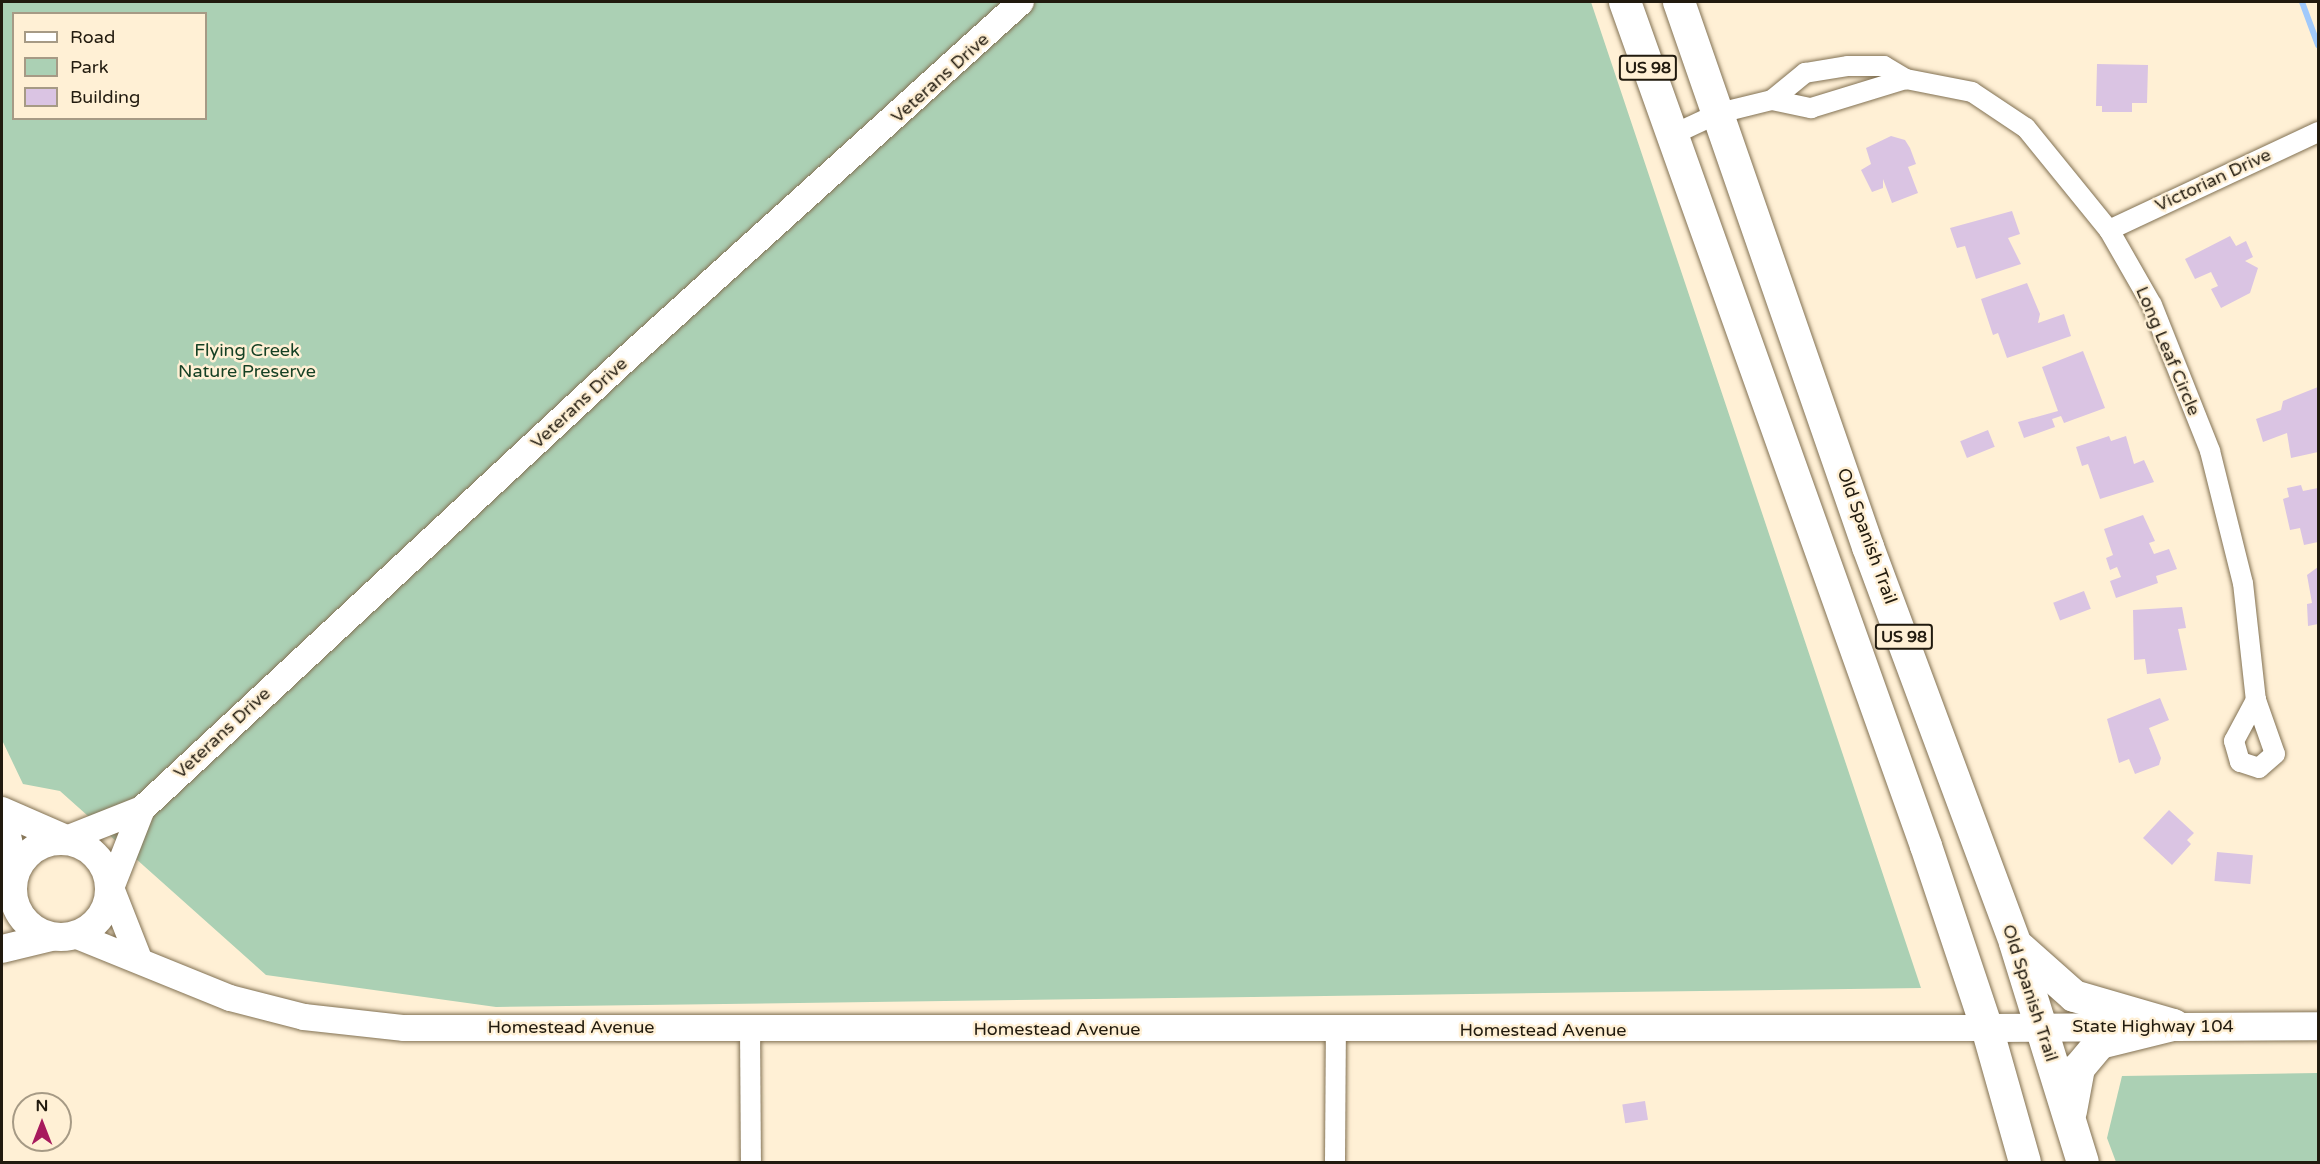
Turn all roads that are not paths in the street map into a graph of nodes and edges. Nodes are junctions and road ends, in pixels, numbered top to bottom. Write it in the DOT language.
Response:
graph roads {
  1 [pos="1021,2"];
  2 [pos="1625,2"];
  3 [pos="1679,2"];
  4 [pos="1906,79"];
  5 [pos="1772,100"];
  6 [pos="1719,113"];
  7 [pos="2319,132"];
  8 [pos="1672,135"];
  9 [pos="2109,230"];
  10 [pos="2256,700"];
  11 [pos="142,809"];
  12 [pos="2,811"];
  13 [pos="66,839"];
  14 [pos="14,887"];
  15 [pos="111,888"];
  16 [pos="2,927"];
  17 [pos="64,936"];
  18 [pos="2015,944"];
  19 [pos="2,949"];
  20 [pos="139,959"];
  21 [pos="2174,1025"];
  22 [pos="2319,1026"];
  23 [pos="750,1027"];
  24 [pos="2043,1027"];
  25 [pos="1987,1028"];
  26 [pos="1336,1031"];
  27 [pos="2070,1120"];
  28 [pos="751,1162"];
  29 [pos="1335,1162"];
  30 [pos="2025,1162"];
  31 [pos="2083,1162"];
  1 -- 11 [label="street, Veterans Drive"];
  2 -- 8 [label="main road, US 98"];
  3 -- 6 [label="main road, US 98"];
  4 -- 5 [label="street, Long Leaf Circle"];
  4 -- 5 [label="street, Long Leaf Circle"];
  4 -- 9 [label="street, Long Leaf Circle"];
  5 -- 6 [label="street, Long Leaf Circle"];
  6 -- 8 [label="street, Long Leaf Circle"];
  6 -- 18 [label="main road, Old Spanish Trail / US 98"];
  7 -- 9 [label="street, Victorian Drive"];
  8 -- 25 [label="main road, US 98"];
  9 -- 10 [label="street, Long Leaf Circle"];
  11 -- 13 [label="street, Veterans Drive"];
  11 -- 15 [label="street, Veterans Drive"];
  12 -- 13 [label="main road"];
  12 -- 14 [label="main road"];
  13 -- 14 [label="main road"];
  13 -- 15 [label="main road"];
  14 -- 16 [label="main road"];
  14 -- 17 [label="main road"];
  15 -- 17 [label="main road"];
  15 -- 20 [label="street"];
  17 -- 19 [label="main road"];
  17 -- 20 [label="street, Homestead Avenue"];
  18 -- 21 [label="main road"];
  18 -- 24 [label="main road, Old Spanish Trail / US 98"];
  20 -- 23 [label="street, Homestead Avenue"];
  21 -- 22 [label="main road, State Highway 104"];
  21 -- 24 [label="main road, State Highway 104"];
  21 -- 27 [label="main road"];
  23 -- 26 [label="street, Homestead Avenue"];
  23 -- 28 [label="street"];
  24 -- 25 [label="main road, State Highway 104"];
  24 -- 27 [label="main road, Old Spanish Trail / US 98"];
  25 -- 26 [label="street, Homestead Avenue"];
  25 -- 30 [label="main road, US 98"];
  26 -- 29 [label="street"];
  27 -- 31 [label="main road, Old Spanish Trail / US 98"];
}
